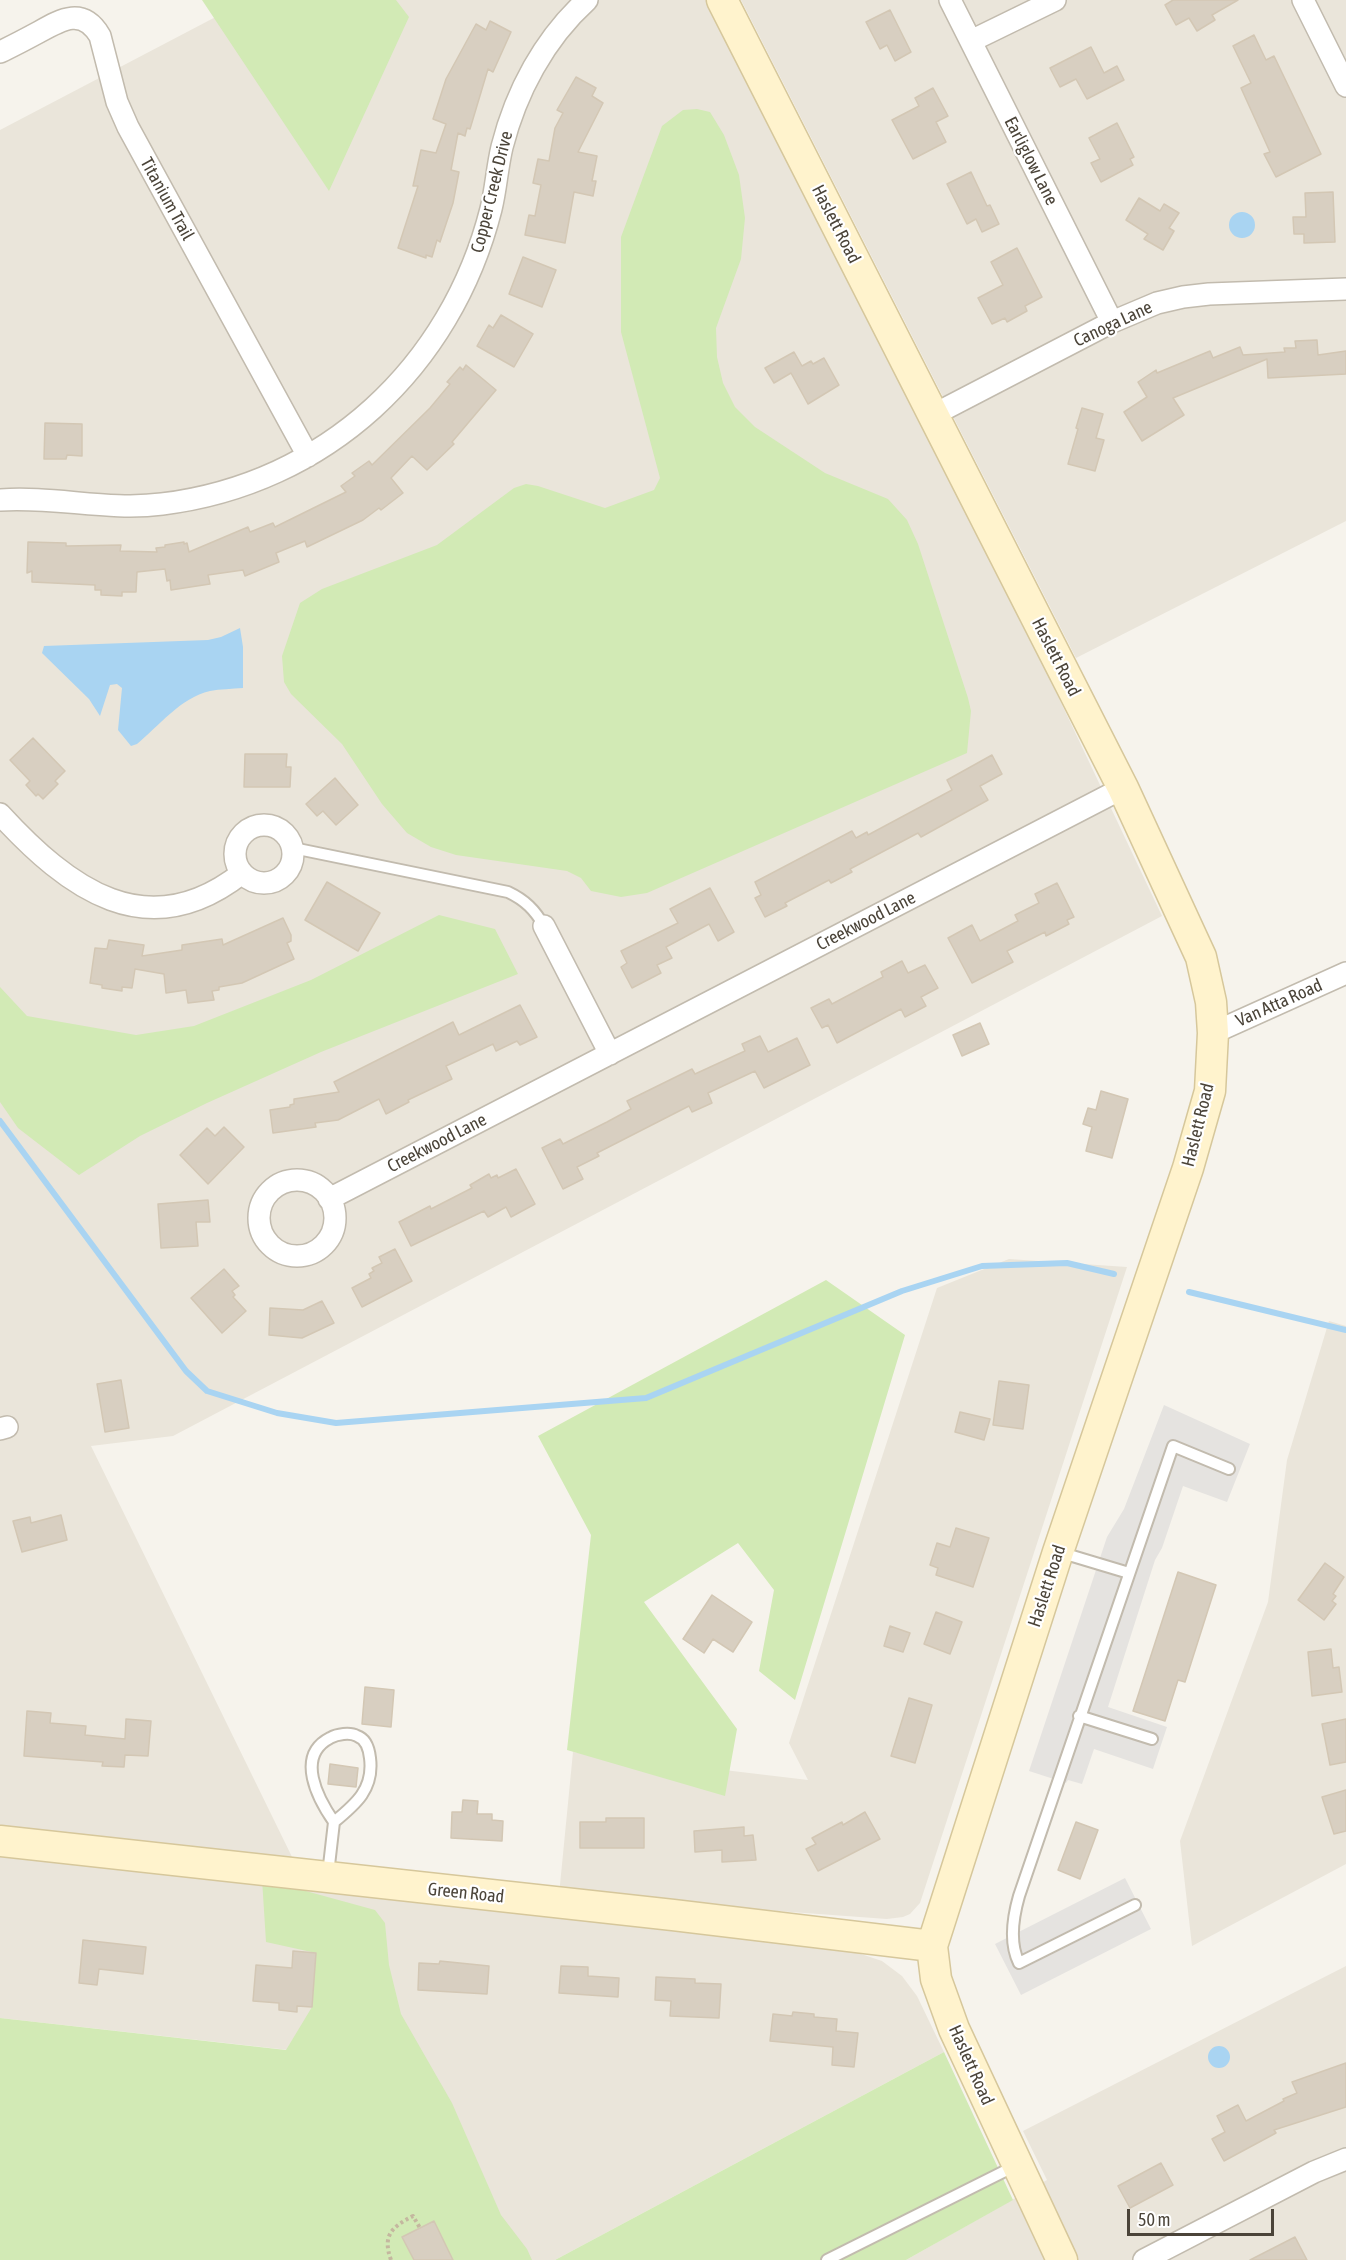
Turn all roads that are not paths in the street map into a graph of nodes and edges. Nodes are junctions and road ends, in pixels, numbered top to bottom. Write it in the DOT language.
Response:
graph roads {
  1 [pos="586,0"];
  2 [pos="722,0"];
  3 [pos="950,0"];
  4 [pos="1055,0"];
  5 [pos="1302,0"];
  6 [pos="971,41"];
  7 [pos="0,52"];
  8 [pos="1346,86"];
  9 [pos="1346,289"];
  10 [pos="1112,322"];
  11 [pos="933,416"];
  12 [pos="308,456"];
  13 [pos="0,500"];
  14 [pos="1123,788"];
  15 [pos="0,814"];
  16 [pos="293,848"];
  17 [pos="242,873"];
  18 [pos="544,926"];
  19 [pos="1346,973"];
  20 [pos="1213,1033"];
  21 [pos="610,1054"];
  22 [pos="329,1199"];
  23 [pos="1229,1469"];
  24 [pos="1058,1552"];
  25 [pos="1129,1573"];
  26 [pos="1079,1716"];
  27 [pos="1152,1739"];
  28 [pos="334,1822"];
  29 [pos="0,1840"];
  30 [pos="328,1878"];
  31 [pos="1135,1905"];
  32 [pos="932,1946"];
  33 [pos="1346,2158"];
  34 [pos="1017,2165"];
  35 [pos="827,2260"];
  36 [pos="1062,2260"];
  37 [pos="1144,2260"];
  1 -- 12 [label="street, Copper Creek Drive"];
  2 -- 11 [label="street, Haslett Road"];
  3 -- 6 [label="street, Earliglow Lane"];
  4 -- 6 [label="street"];
  5 -- 8 [label="street"];
  6 -- 10 [label="street, Earliglow Lane"];
  7 -- 12 [label="street, Titanium Trail"];
  9 -- 10 [label="street, Canoga Lane"];
  10 -- 11 [label="street, Canoga Lane"];
  11 -- 14 [label="street, Haslett Road"];
  12 -- 13 [label="street, Copper Creek Drive"];
  14 -- 20 [label="street, Haslett Road"];
  14 -- 21 [label="street, Creekwood Lane"];
  15 -- 17 [label="street"];
  16 -- 17 [label="street"];
  16 -- 17 [label="street"];
  16 -- 18 [label="lane"];
  18 -- 21 [label="street"];
  19 -- 20 [label="street, Van Atta Road"];
  20 -- 24 [label="street, Haslett Road"];
  21 -- 22 [label="street, Creekwood Lane"];
  23 -- 25 [label="lane"];
  24 -- 25 [label="lane"];
  24 -- 32 [label="street, Haslett Road"];
  25 -- 26 [label="lane"];
  26 -- 27 [label="lane"];
  26 -- 31 [label="lane"];
  28 -- 28 [label="lane"];
  28 -- 30 [label="lane"];
  29 -- 30 [label="street, Green Road"];
  30 -- 32 [label="street, Green Road"];
  32 -- 34 [label="street, Haslett Road"];
  33 -- 37 [label="street"];
  34 -- 35 [label="lane"];
  34 -- 36 [label="street, Haslett Road"];
}
